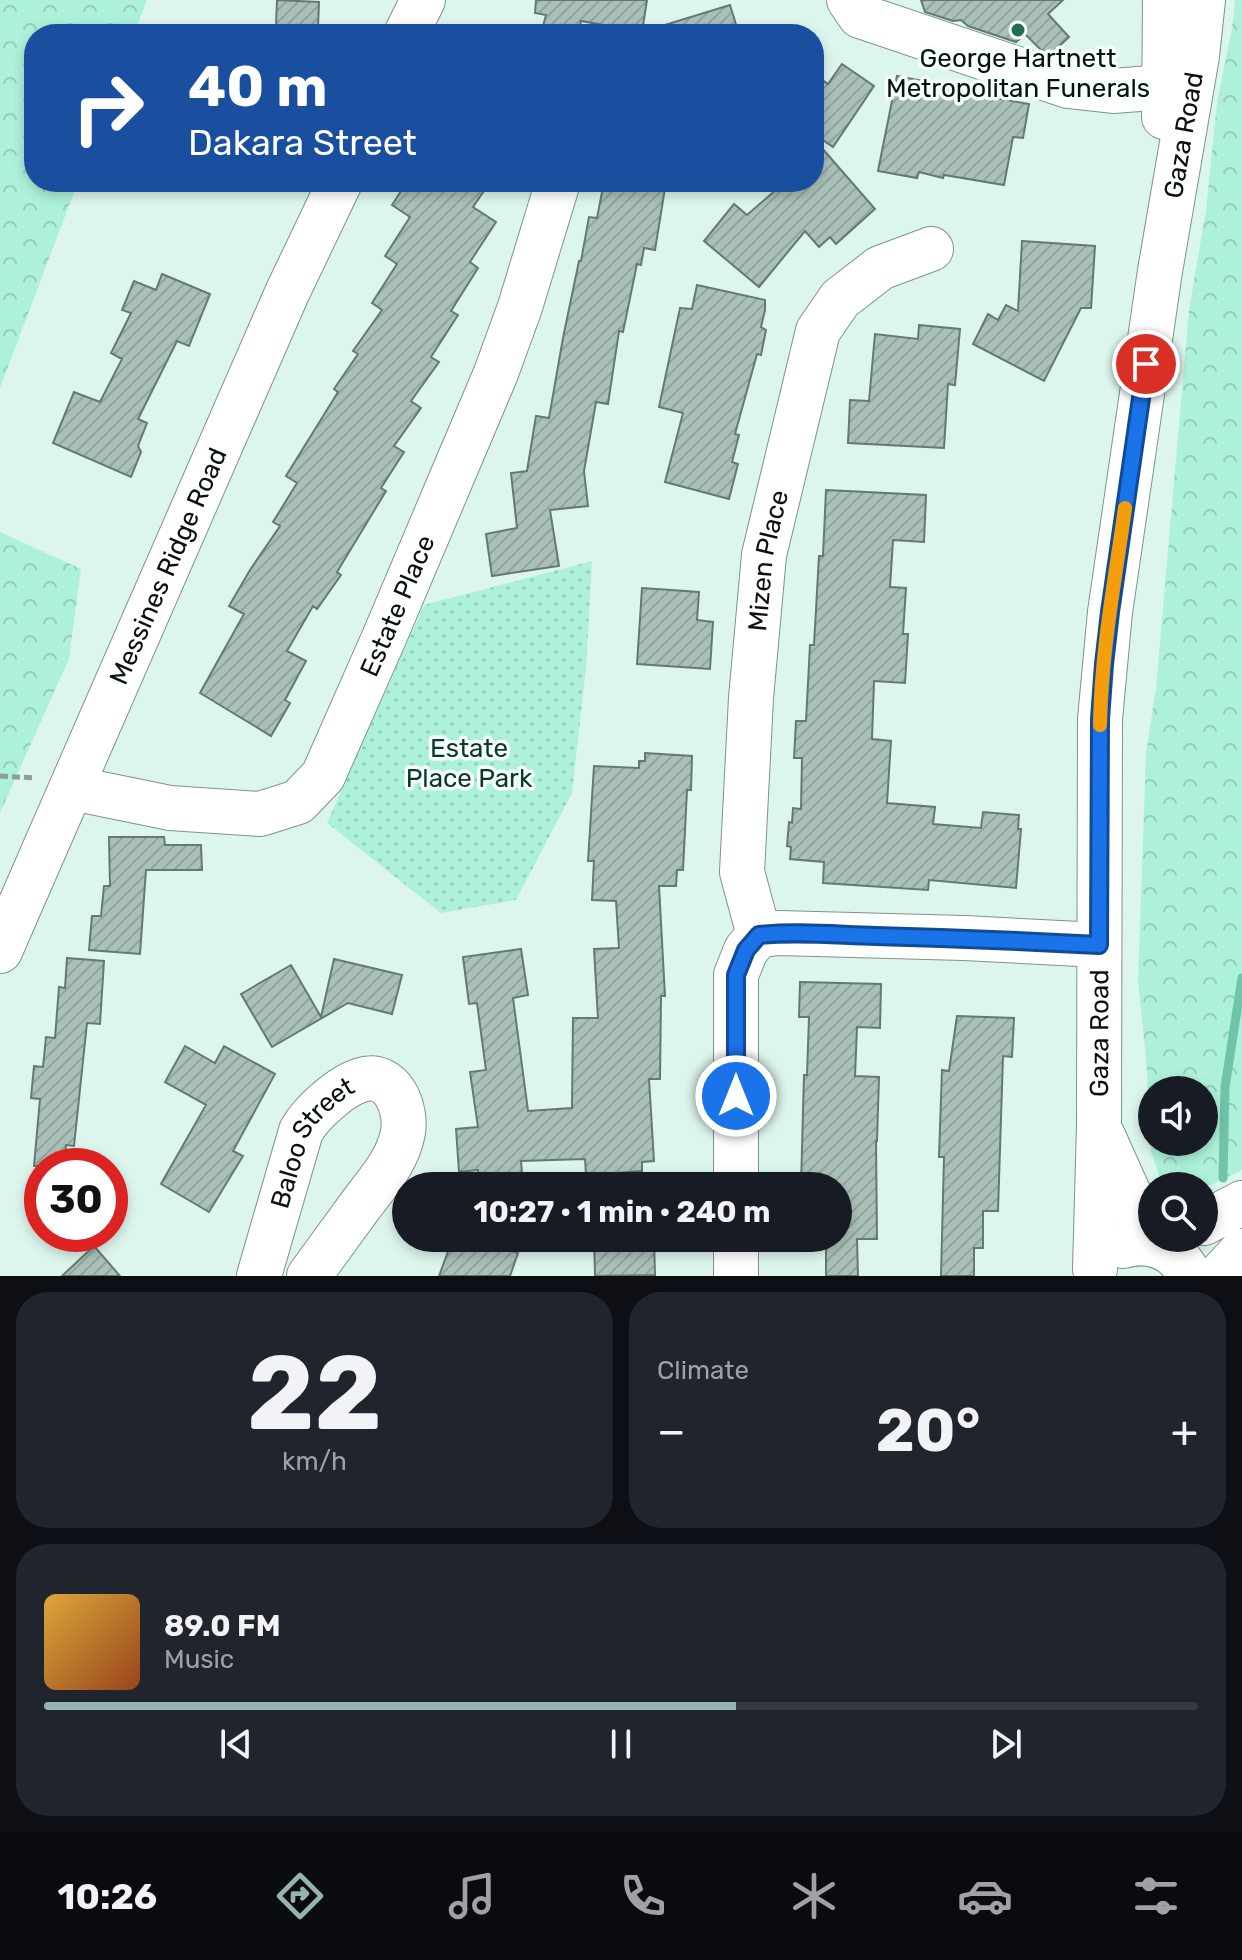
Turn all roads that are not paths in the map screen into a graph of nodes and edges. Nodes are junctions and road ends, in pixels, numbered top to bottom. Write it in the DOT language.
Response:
graph roads {
  1 [pos="849,0"];
  2 [pos="1165,0"];
  3 [pos="1203,0"];
  4 [pos="1165,87"];
  5 [pos="335,192"];
  6 [pos="555,192"];
  7 [pos="931,249"];
  8 [pos="1160,271"];
  9 [pos="72,788"];
  10 [pos="759,935"];
  11 [pos="1099,945"];
  12 [pos="0,951"];
  13 [pos="1099,1126"];
  14 [pos="736,1172"];
  15 [pos="1138,1196"];
  16 [pos="1242,1203"];
  17 [pos="1218,1216"];
  18 [pos="1138,1244"];
  19 [pos="1242,1251"];
  20 [pos="736,1252"];
  21 [pos="1094,1272"];
  22 [pos="259,1276"];
  23 [pos="309,1276"];
  24 [pos="736,1276"];
  25 [pos="1219,1276"];
  1 -- 4 [label="street"];
  2 -- 4 [label="street, Gaza Road"];
  3 -- 8 [label="street, Gaza Road"];
  4 -- 8 [label="street, Gaza Road"];
  5 -- 9 [label="street, Messines Ridge Road"];
  6 -- 9 [label="street, Estate Place"];
  7 -- 10 [label="street, Mizen Place"];
  8 -- 11 [label="street, Gaza Road"];
  9 -- 12 [label="street, Messines Ridge Road"];
  10 -- 11 [label="street"];
  10 -- 14 [label="street"];
  11 -- 13 [label="street, Gaza Road"];
  13 -- 15 [label="street, Gaza Road"];
  13 -- 21 [label="street, Gaza Road"];
  16 -- 17 [label="street"];
  18 -- 21 [label="street"];
  19 -- 25 [label="street"];
  20 -- 24 [label="street"];
  22 -- 23 [label="street, Baloo Street"];
}
